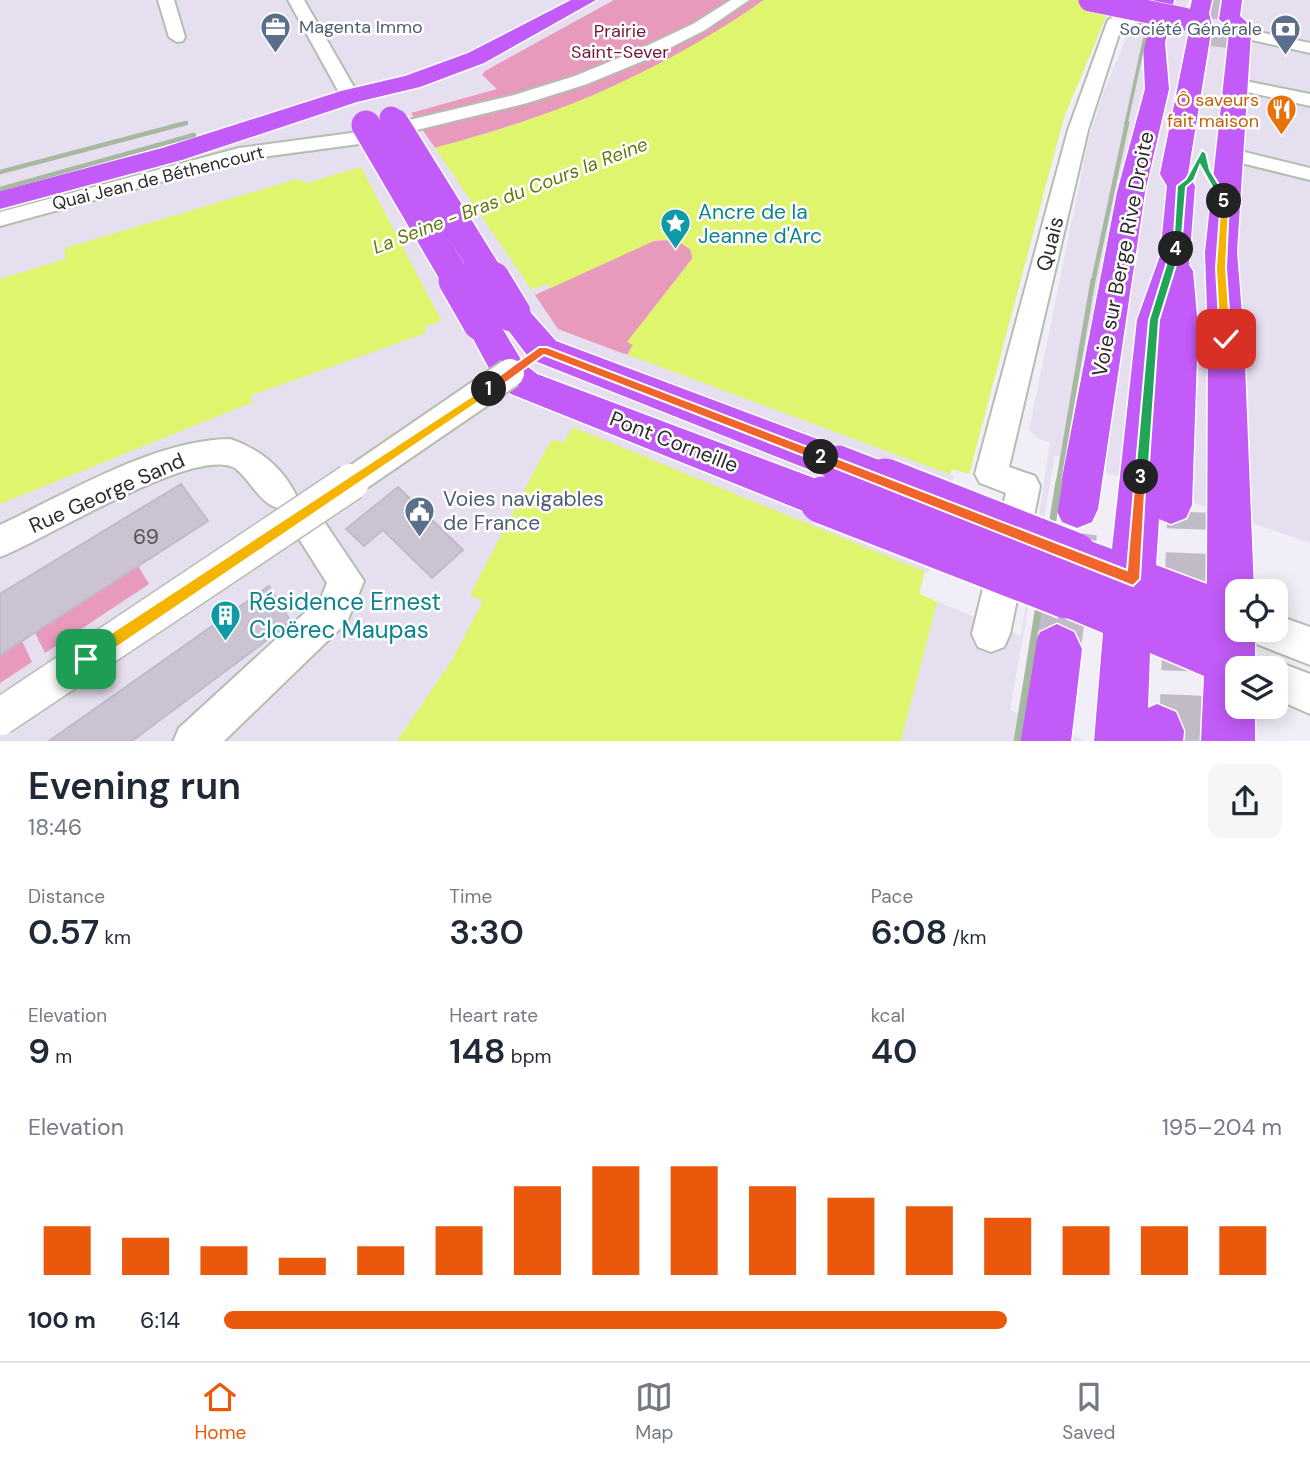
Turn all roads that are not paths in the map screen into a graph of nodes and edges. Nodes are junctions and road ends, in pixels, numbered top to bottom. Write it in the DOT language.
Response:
graph roads {
  1 [pos="166,0"];
  2 [pos="296,0"];
  3 [pos="561,0"];
  4 [pos="586,0"];
  5 [pos="741,0"];
  6 [pos="758,0"];
  7 [pos="1090,0"];
  8 [pos="1202,0"];
  9 [pos="1232,0"];
  10 [pos="1160,11"];
  11 [pos="1240,33"];
  12 [pos="177,37"];
  13 [pos="1218,47"];
  14 [pos="1310,48"];
  15 [pos="469,52"];
  16 [pos="1235,84"];
  17 [pos="350,96"];
  18 [pos="1310,100"];
  19 [pos="379,111"];
  20 [pos="441,118"];
  21 [pos="1215,153"];
  22 [pos="1310,174"];
  23 [pos="1181,186"];
  24 [pos="0,200"];
  25 [pos="90,205"];
  26 [pos="0,219"];
  27 [pos="0,230"];
  28 [pos="1175,256"];
  29 [pos="1221,268"];
  30 [pos="526,361"];
  31 [pos="282,497"];
  32 [pos="1077,509"];
  33 [pos="313,534"];
  34 [pos="0,542"];
  35 [pos="1239,579"];
  36 [pos="1104,589"];
  37 [pos="1225,633"];
  38 [pos="991,634"];
  39 [pos="1242,642"];
  40 [pos="1271,642"];
  41 [pos="1310,646"];
  42 [pos="1057,649"];
  43 [pos="1288,685"];
  44 [pos="1310,694"];
  45 [pos="0,716"];
  46 [pos="1144,738"];
  47 [pos="194,741"];
  48 [pos="1044,741"];
  49 [pos="1227,741"];
  1 -- 12 [label="street"];
  2 -- 17 [label="street"];
  3 -- 15 [label="main road"];
  4 -- 15 [label="main road"];
  5 -- 20 [label="street, Quai Jean de Béthencourt"];
  6 -- 20 [label="street"];
  7 -- 10 [label="main road, bridge"];
  8 -- 10 [label="main road"];
  9 -- 11 [label="main road"];
  10 -- 11 [label="main road"];
  10 -- 23 [label="main road"];
  10 -- 32 [label="main road, Voie sur Berge Rive Droite"];
  10 -- 38 [label="street, Quais"];
  11 -- 14 [label="street"];
  11 -- 16 [label="main road"];
  13 -- 21 [label="main road"];
  15 -- 17 [label="main road"];
  15 -- 19 [label="main road"];
  16 -- 18 [label="street"];
  16 -- 21 [label="main road"];
  17 -- 19 [label="main road"];
  17 -- 24 [label="main road"];
  19 -- 30 [label="main road, Pont Corneille, bridge"];
  19 -- 30 [label="main road, Pont Corneille, bridge"];
  20 -- 26 [label="street, Quai Jean de Béthencourt"];
  21 -- 22 [label="street"];
  21 -- 23 [label="main road"];
  21 -- 29 [label="main road"];
  23 -- 28 [label="main road"];
  25 -- 27 [label="street"];
  28 -- 29 [label="main road"];
  28 -- 36 [label="main road"];
  29 -- 35 [label="main road"];
  30 -- 36 [label="main road, Pont Corneille, bridge"];
  30 -- 36 [label="main road, Pont Corneille, bridge"];
  30 -- 45 [label="street, bridge"];
  31 -- 34 [label="street, Rue George Sand"];
  33 -- 47 [label="street"];
  36 -- 37 [label="main road"];
  36 -- 46 [label="main road"];
  39 -- 49 [label="main road"];
  40 -- 41 [label="street"];
  42 -- 48 [label="main road"];
  43 -- 44 [label="street"];
}
